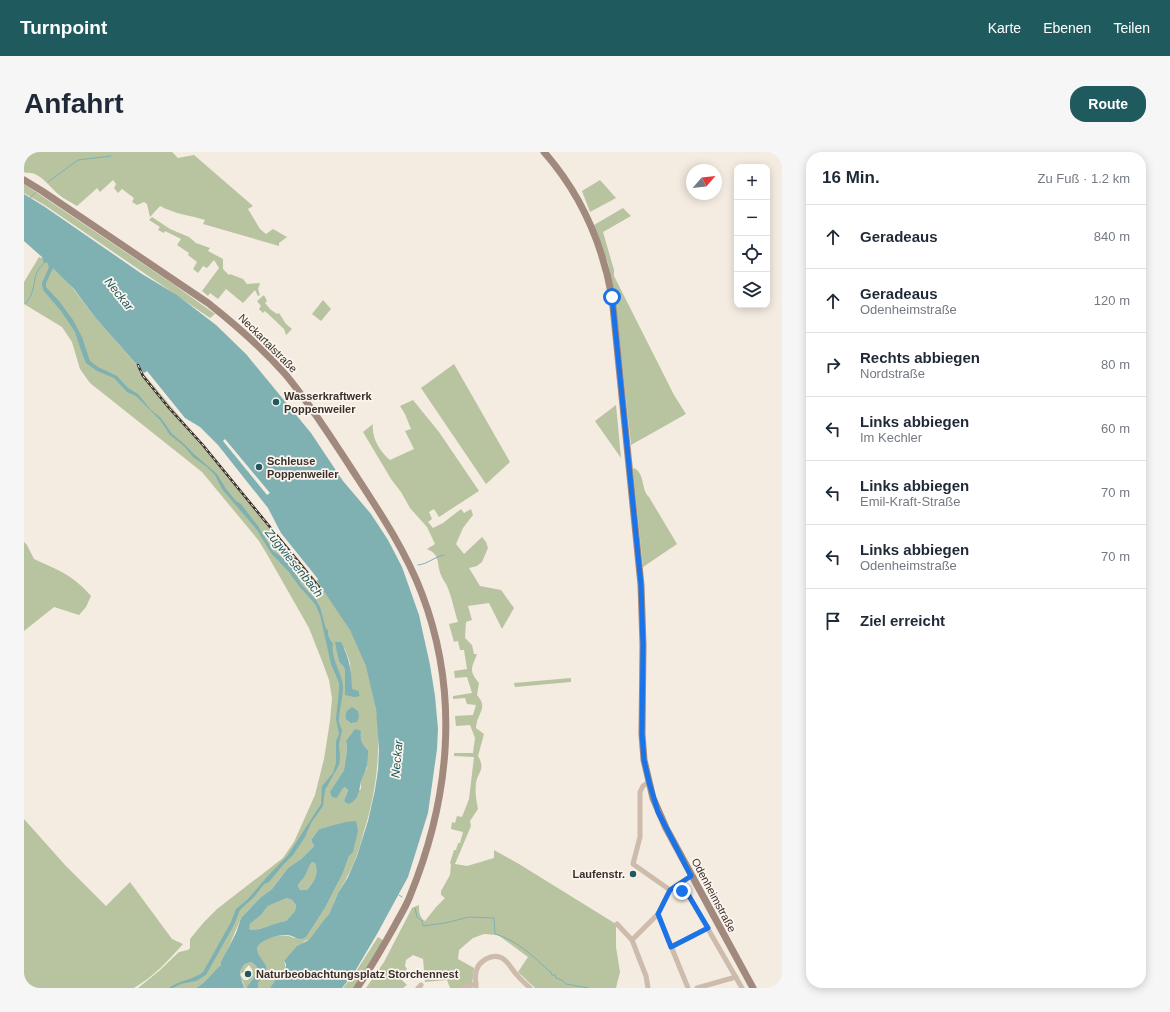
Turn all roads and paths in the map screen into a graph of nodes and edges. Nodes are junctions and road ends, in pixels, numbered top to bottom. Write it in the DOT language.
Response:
graph roads {
  1 [pos="544,152"];
  2 [pos="24,180"];
  3 [pos="649,782"];
  4 [pos="691,876"];
  5 [pos="670,890"];
  6 [pos="682,891"];
  7 [pos="658,914"];
  8 [pos="617,924"];
  9 [pos="708,928"];
  10 [pos="632,940"];
  11 [pos="671,947"];
  12 [pos="736,977"];
  13 [pos="476,986"];
  14 [pos="357,988"];
  15 [pos="463,988"];
  16 [pos="530,988"];
  17 [pos="648,988"];
  18 [pos="688,988"];
  19 [pos="697,988"];
  20 [pos="742,988"];
  21 [pos="753,988"];
  1 -- 3 [label="main road, Odenheimstraße"];
  2 -- 14 [label="main road, Neckartalstraße"];
  3 -- 4 [label="main road, Odenheimstraße"];
  3 -- 5 [label="street"];
  4 -- 5 [label="street"];
  4 -- 21 [label="main road, Odenheimstraße"];
  5 -- 7 [label="street"];
  6 -- 9 [label="street, Odenheimstraße"];
  7 -- 10 [label="street"];
  7 -- 11 [label="street"];
  8 -- 10 [label="street"];
  9 -- 11 [label="street"];
  9 -- 12 [label="street, Odenheimstraße"];
  10 -- 17 [label="street"];
  11 -- 18 [label="street"];
  12 -- 19 [label="street"];
  12 -- 20 [label="street, Odenheimstraße"];
  13 -- 15 [label="street"];
  13 -- 16 [label="street"];
}
